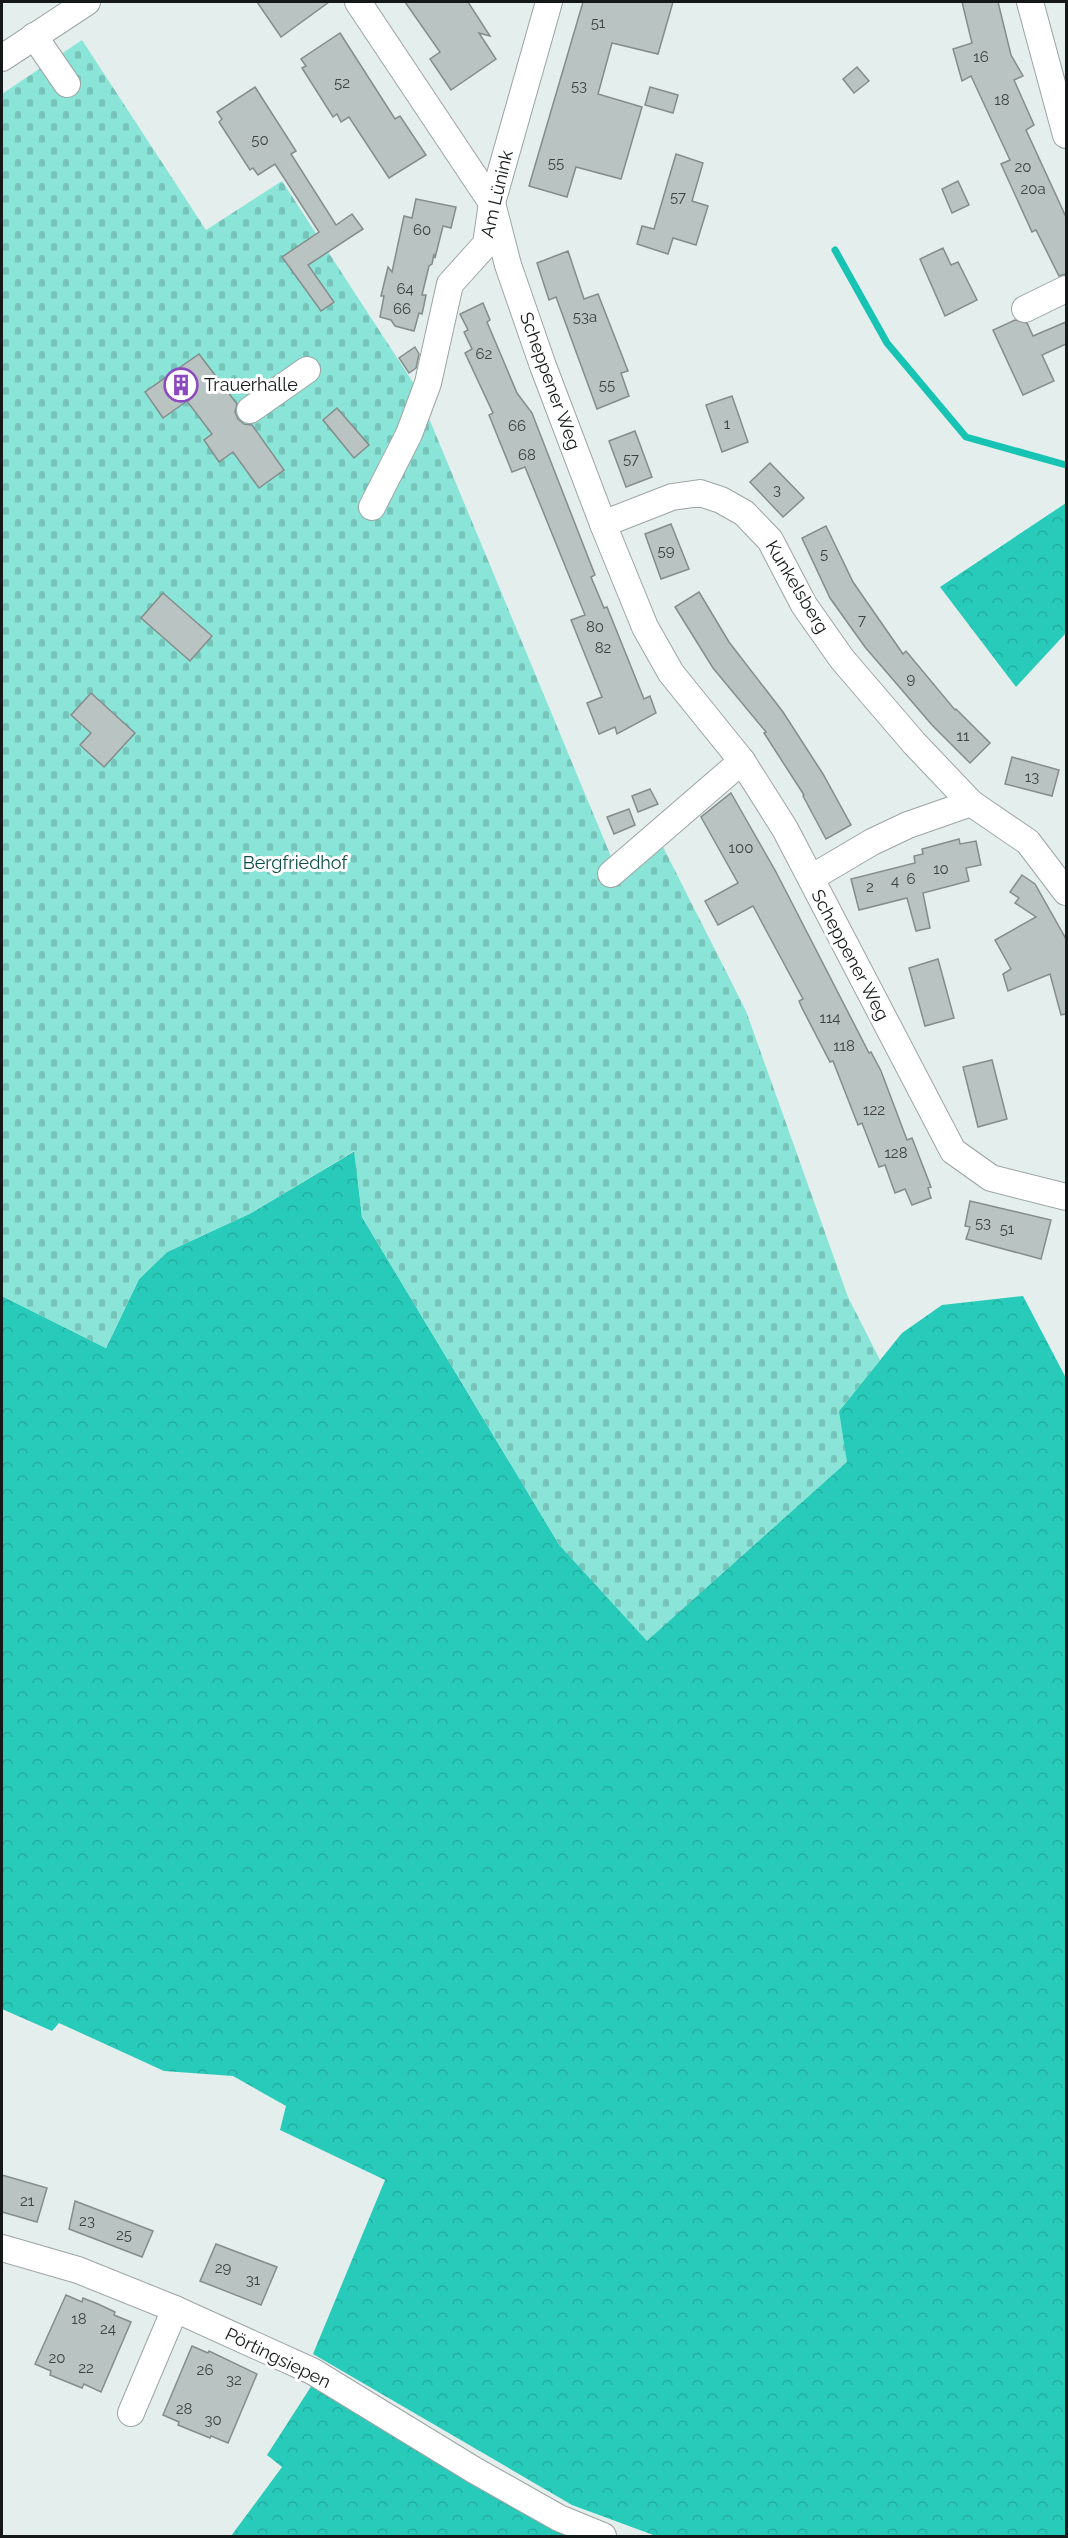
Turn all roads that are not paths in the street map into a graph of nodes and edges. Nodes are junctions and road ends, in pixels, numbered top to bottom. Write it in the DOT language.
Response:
graph roads {
  1 [pos="87,2"];
  2 [pos="358,2"];
  3 [pos="549,2"];
  4 [pos="1030,2"];
  5 [pos="34,36"];
  6 [pos="2,58"];
  7 [pos="67,84"];
  8 [pos="1066,135"];
  9 [pos="492,203"];
  10 [pos="1066,289"];
  11 [pos="1025,309"];
  12 [pos="307,370"];
  13 [pos="250,410"];
  14 [pos="372,507"];
  15 [pos="603,524"];
  16 [pos="742,761"];
  17 [pos="971,803"];
  18 [pos="611,874"];
  19 [pos="811,878"];
  20 [pos="1066,892"];
  21 [pos="1066,1197"];
  22 [pos="2,2248"];
  23 [pos="175,2309"];
  24 [pos="131,2413"];
  25 [pos="603,2536"];
  1 -- 5 [label="street"];
  2 -- 9 [label="street, Scheppener Weg"];
  3 -- 9 [label="street, Am Lünink"];
  4 -- 8 [label="street"];
  5 -- 6 [label="street"];
  5 -- 7 [label="street"];
  9 -- 14 [label="street, Am Lünink"];
  9 -- 15 [label="street, Scheppener Weg"];
  10 -- 11 [label="street"];
  12 -- 13 [label="street"];
  15 -- 16 [label="street, Scheppener Weg"];
  15 -- 17 [label="street, Kunkelsberg"];
  16 -- 18 [label="street"];
  16 -- 19 [label="street, Scheppener Weg"];
  17 -- 19 [label="street"];
  17 -- 20 [label="street, Kunkelsberg"];
  19 -- 21 [label="street, Scheppener Weg"];
  22 -- 23 [label="street, Pörtingsiepen"];
  23 -- 24 [label="street"];
  23 -- 25 [label="street, Pörtingsiepen"];
}
